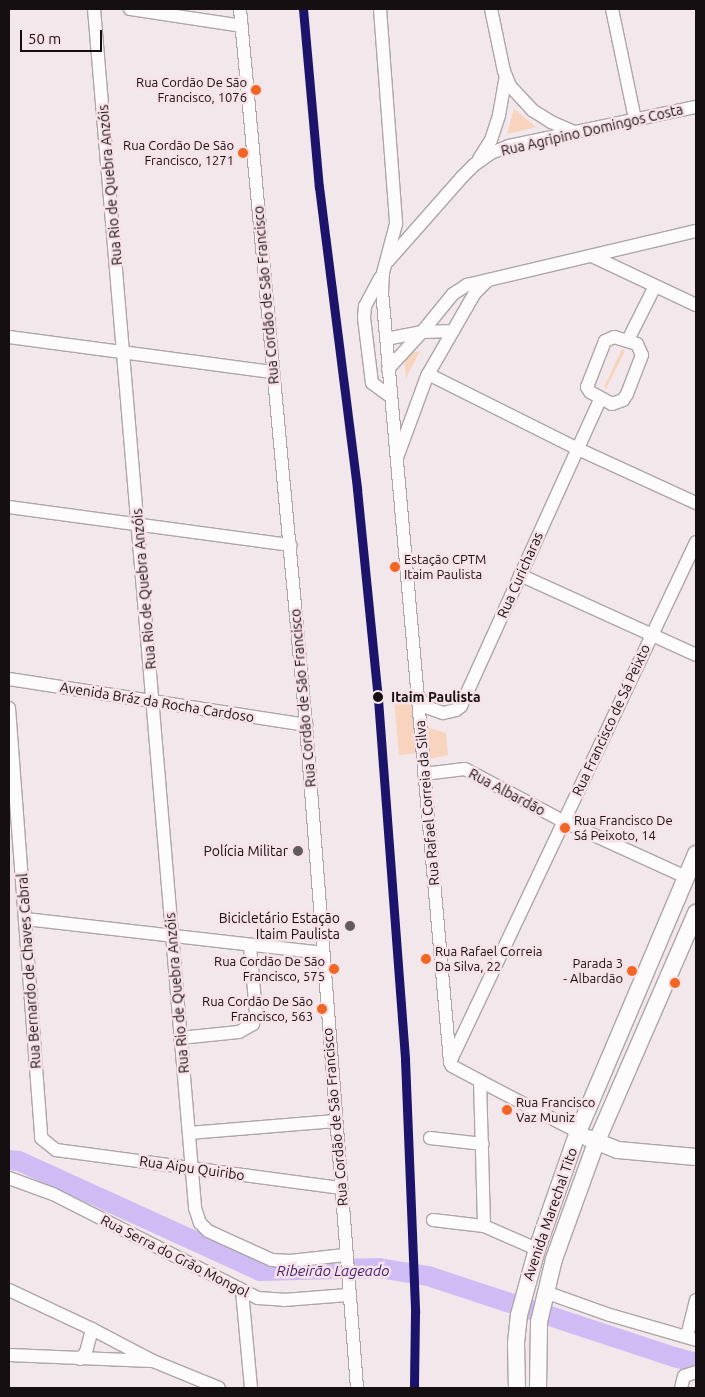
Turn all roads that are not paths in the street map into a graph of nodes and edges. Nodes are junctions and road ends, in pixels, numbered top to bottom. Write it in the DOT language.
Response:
graph roads {
  1 [pos="94,9"];
  2 [pos="130,9"];
  3 [pos="240,9"];
  4 [pos="380,9"];
  5 [pos="491,9"];
  6 [pos="612,9"];
  7 [pos="242,26"];
  8 [pos="506,76"];
  9 [pos="696,107"];
  10 [pos="635,119"];
  11 [pos="575,132"];
  12 [pos="477,163"];
  13 [pos="696,231"];
  14 [pos="592,256"];
  15 [pos="384,268"];
  16 [pos="488,280"];
  17 [pos="655,286"];
  18 [pos="696,305"];
  19 [pos="453,331"];
  20 [pos="422,332"];
  21 [pos="9,337"];
  22 [pos="386,339"];
  23 [pos="628,340"];
  24 [pos="125,352"];
  25 [pos="388,370"];
  26 [pos="272,372"];
  27 [pos="428,374"];
  28 [pos="390,396"];
  29 [pos="601,398"];
  30 [pos="578,449"];
  31 [pos="396,460"];
  32 [pos="696,503"];
  33 [pos="9,507"];
  34 [pos="139,526"];
  35 [pos="696,542"];
  36 [pos="290,545"];
  37 [pos="520,575"];
  38 [pos="651,636"];
  39 [pos="696,655"];
  40 [pos="9,679"];
  41 [pos="417,696"];
  42 [pos="153,703"];
  43 [pos="9,708"];
  44 [pos="306,724"];
  45 [pos="424,774"];
  46 [pos="563,821"];
  47 [pos="696,854"];
  48 [pos="691,880"];
  49 [pos="696,913"];
  50 [pos="25,919"];
  51 [pos="173,934"];
  52 [pos="250,946"];
  53 [pos="322,953"];
  54 [pos="180,1038"];
  55 [pos="450,1062"];
  56 [pos="480,1081"];
  57 [pos="336,1121"];
  58 [pos="578,1132"];
  59 [pos="189,1133"];
  60 [pos="430,1138"];
  61 [pos="45,1143"];
  62 [pos="596,1143"];
  63 [pos="483,1144"];
  64 [pos="696,1157"];
  65 [pos="192,1168"];
  66 [pos="9,1178"];
  67 [pos="341,1188"];
  68 [pos="433,1220"];
  69 [pos="484,1226"];
  70 [pos="537,1248"];
  71 [pos="346,1259"];
  72 [pos="9,1290"];
  73 [pos="348,1290"];
  74 [pos="242,1291"];
  75 [pos="544,1296"];
  76 [pos="696,1300"];
  77 [pos="92,1329"];
  78 [pos="692,1338"];
  79 [pos="9,1355"];
  80 [pos="80,1359"];
  81 [pos="154,1362"];
  82 [pos="696,1372"];
  83 [pos="681,1383"];
  84 [pos="219,1388"];
  85 [pos="250,1388"];
  86 [pos="357,1388"];
  87 [pos="517,1388"];
  88 [pos="538,1388"];
  1 -- 24 [label="street, Rua Rio de Quebra Anzóis"];
  2 -- 7 [label="street"];
  3 -- 7 [label="street, Rua Cordão de São Francisco"];
  4 -- 15 [label="street, Rua Rafael Correia da Silva"];
  5 -- 8 [label="street"];
  6 -- 10 [label="street"];
  7 -- 26 [label="street, Rua Cordão de São Francisco"];
  8 -- 11 [label="street"];
  8 -- 12 [label="street"];
  9 -- 10 [label="street, Rua Agripino Domingos Costa"];
  10 -- 11 [label="street, Rua Agripino Domingos Costa"];
  11 -- 12 [label="street, Rua Agripino Domingos Costa"];
  12 -- 15 [label="street, Rua Agripino Domingos Costa"];
  13 -- 14 [label="street"];
  14 -- 16 [label="street"];
  14 -- 17 [label="street"];
  15 -- 22 [label="street, Rua Rafael Correia da Silva"];
  15 -- 28 [label="street, Rua Rafael Correia da Silva"];
  16 -- 19 [label="street"];
  16 -- 20 [label="street"];
  17 -- 18 [label="street"];
  17 -- 23 [label="street"];
  19 -- 20 [label="street"];
  19 -- 27 [label="street"];
  20 -- 22 [label="street"];
  20 -- 25 [label="street"];
  21 -- 24 [label="street"];
  22 -- 25 [label="street, Rua Rafael Correia da Silva"];
  23 -- 29 [label="street"];
  23 -- 29 [label="street"];
  24 -- 26 [label="street"];
  24 -- 34 [label="street, Rua Rio de Quebra Anzóis"];
  25 -- 28 [label="street, Rua Rafael Correia da Silva"];
  26 -- 36 [label="street, Rua Cordão de São Francisco"];
  27 -- 30 [label="street"];
  27 -- 31 [label="street"];
  28 -- 31 [label="street, Rua Rafael Correia da Silva"];
  29 -- 30 [label="street, Rua Curicharas"];
  30 -- 32 [label="street"];
  30 -- 37 [label="street, Rua Curicharas"];
  31 -- 41 [label="street, Rua Rafael Correia da Silva"];
  33 -- 34 [label="street"];
  34 -- 36 [label="street"];
  34 -- 42 [label="street, Rua Rio de Quebra Anzóis"];
  35 -- 38 [label="street, Rua Francisco de Sá Peixto"];
  36 -- 44 [label="street, Rua Cordão de São Francisco"];
  37 -- 38 [label="street"];
  37 -- 41 [label="street, Rua Curicharas"];
  38 -- 39 [label="street"];
  38 -- 46 [label="street, Rua Francisco de Sá Peixto"];
  40 -- 42 [label="street, Avenida Bráz da Rocha Cardoso"];
  41 -- 45 [label="street, Rua Rafael Correia da Silva"];
  42 -- 44 [label="street, Avenida Bráz da Rocha Cardoso"];
  42 -- 51 [label="street, Rua Rio de Quebra Anzóis"];
  43 -- 50 [label="street, Rua Bernardo de Chaves Cabral"];
  44 -- 53 [label="street, Rua Cordão de São Francisco"];
  45 -- 46 [label="street, Rua Albardão"];
  45 -- 55 [label="street, Rua Rafael Correia da Silva"];
  46 -- 48 [label="street, Rua Albardão"];
  46 -- 55 [label="street, Rua Francisco de Sá Peixto"];
  47 -- 48 [label="main road, Avenida Marechal Tito"];
  48 -- 58 [label="main road, Avenida Marechal Tito"];
  49 -- 62 [label="main road, Avenida Marechal Tito"];
  50 -- 51 [label="street"];
  50 -- 61 [label="street, Rua Bernardo de Chaves Cabral"];
  51 -- 52 [label="street"];
  51 -- 54 [label="street, Rua Rio de Quebra Anzóis"];
  52 -- 53 [label="street"];
  52 -- 54 [label="street"];
  53 -- 57 [label="street, Rua Cordão de São Francisco"];
  54 -- 59 [label="street, Rua Rio de Quebra Anzóis"];
  55 -- 56 [label="street"];
  56 -- 58 [label="street"];
  56 -- 63 [label="street"];
  57 -- 59 [label="street"];
  57 -- 67 [label="street, Rua Cordão de São Francisco"];
  58 -- 62 [label="main road"];
  58 -- 70 [label="main road, Avenida Marechal Tito"];
  59 -- 65 [label="street, Rua Rio de Quebra Anzóis"];
  60 -- 63 [label="street"];
  61 -- 65 [label="street, Rua Aipu Quiribo"];
  62 -- 64 [label="main road"];
  62 -- 75 [label="main road, Avenida Marechal Tito"];
  63 -- 69 [label="street"];
  65 -- 67 [label="street, Rua Aipu Quiribo"];
  65 -- 71 [label="street, Rua Rio de Quebra Anzóis"];
  66 -- 74 [label="street, Rua Serra do Grão Mongol"];
  67 -- 71 [label="street, Rua Cordão de São Francisco"];
  68 -- 69 [label="street"];
  69 -- 70 [label="street"];
  70 -- 87 [label="main road, Avenida Marechal Tito"];
  71 -- 73 [label="street, Rua Cordão de São Francisco"];
  72 -- 77 [label="street"];
  73 -- 74 [label="street, Rua Serra do Grão Mongol"];
  73 -- 86 [label="street, Rua Cordão de São Francisco"];
  74 -- 85 [label="street"];
  75 -- 78 [label="street"];
  75 -- 88 [label="main road, Avenida Marechal Tito"];
  76 -- 78 [label="street"];
  77 -- 80 [label="street"];
  77 -- 81 [label="street"];
  79 -- 80 [label="street"];
  80 -- 81 [label="street"];
  81 -- 84 [label="street"];
  82 -- 83 [label="street"];
}
